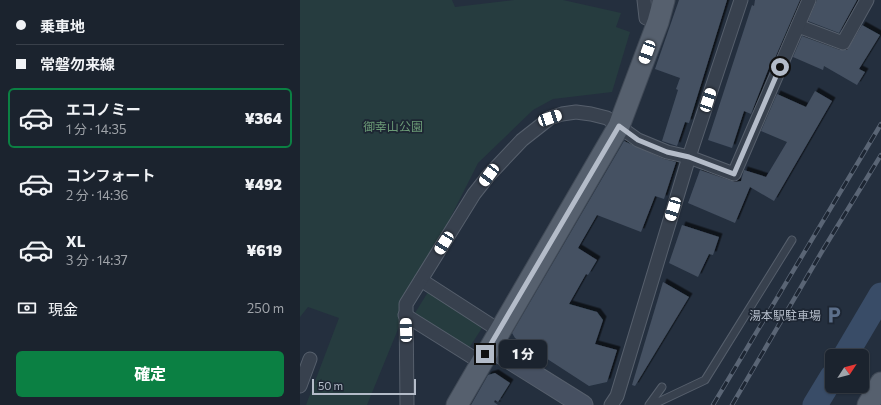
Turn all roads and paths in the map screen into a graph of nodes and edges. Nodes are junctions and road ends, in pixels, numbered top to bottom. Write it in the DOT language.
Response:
graph roads {
  1 [pos="644,0"];
  2 [pos="664,0"];
  3 [pos="740,0"];
  4 [pos="809,0"];
  5 [pos="867,0"];
  6 [pos="658,22"];
  7 [pos="798,26"];
  8 [pos="619,126"];
  9 [pos="689,157"];
  10 [pos="792,240"];
  11 [pos="421,280"];
  12 [pos="405,315"];
  13 [pos="490,346"];
  14 [pos="310,359"];
  15 [pos="881,383"];
  16 [pos="300,386"];
  17 [pos="662,387"];
  18 [pos="407,405"];
  19 [pos="457,405"];
  20 [pos="582,405"];
  21 [pos="611,405"];
  22 [pos="649,405"];
  23 [pos="652,405"];
  24 [pos="868,405"];
  1 -- 6 [label="street"];
  2 -- 6 [label="main road"];
  3 -- 9 [label="street"];
  4 -- 7 [label="street"];
  5 -- 7 [label="street"];
  6 -- 8 [label="main road"];
  7 -- 9 [label="street"];
  8 -- 9 [label="street"];
  8 -- 11 [label="street"];
  8 -- 13 [label="main road"];
  9 -- 21 [label="street"];
  10 -- 23 [label="lane"];
  11 -- 12 [label="street"];
  11 -- 13 [label="street"];
  12 -- 13 [label="street"];
  12 -- 18 [label="street"];
  13 -- 19 [label="main road"];
  13 -- 20 [label="main road"];
  14 -- 16 [label="street"];
  15 -- 24 [label="main road"];
  17 -- 22 [label="lane"];
}
